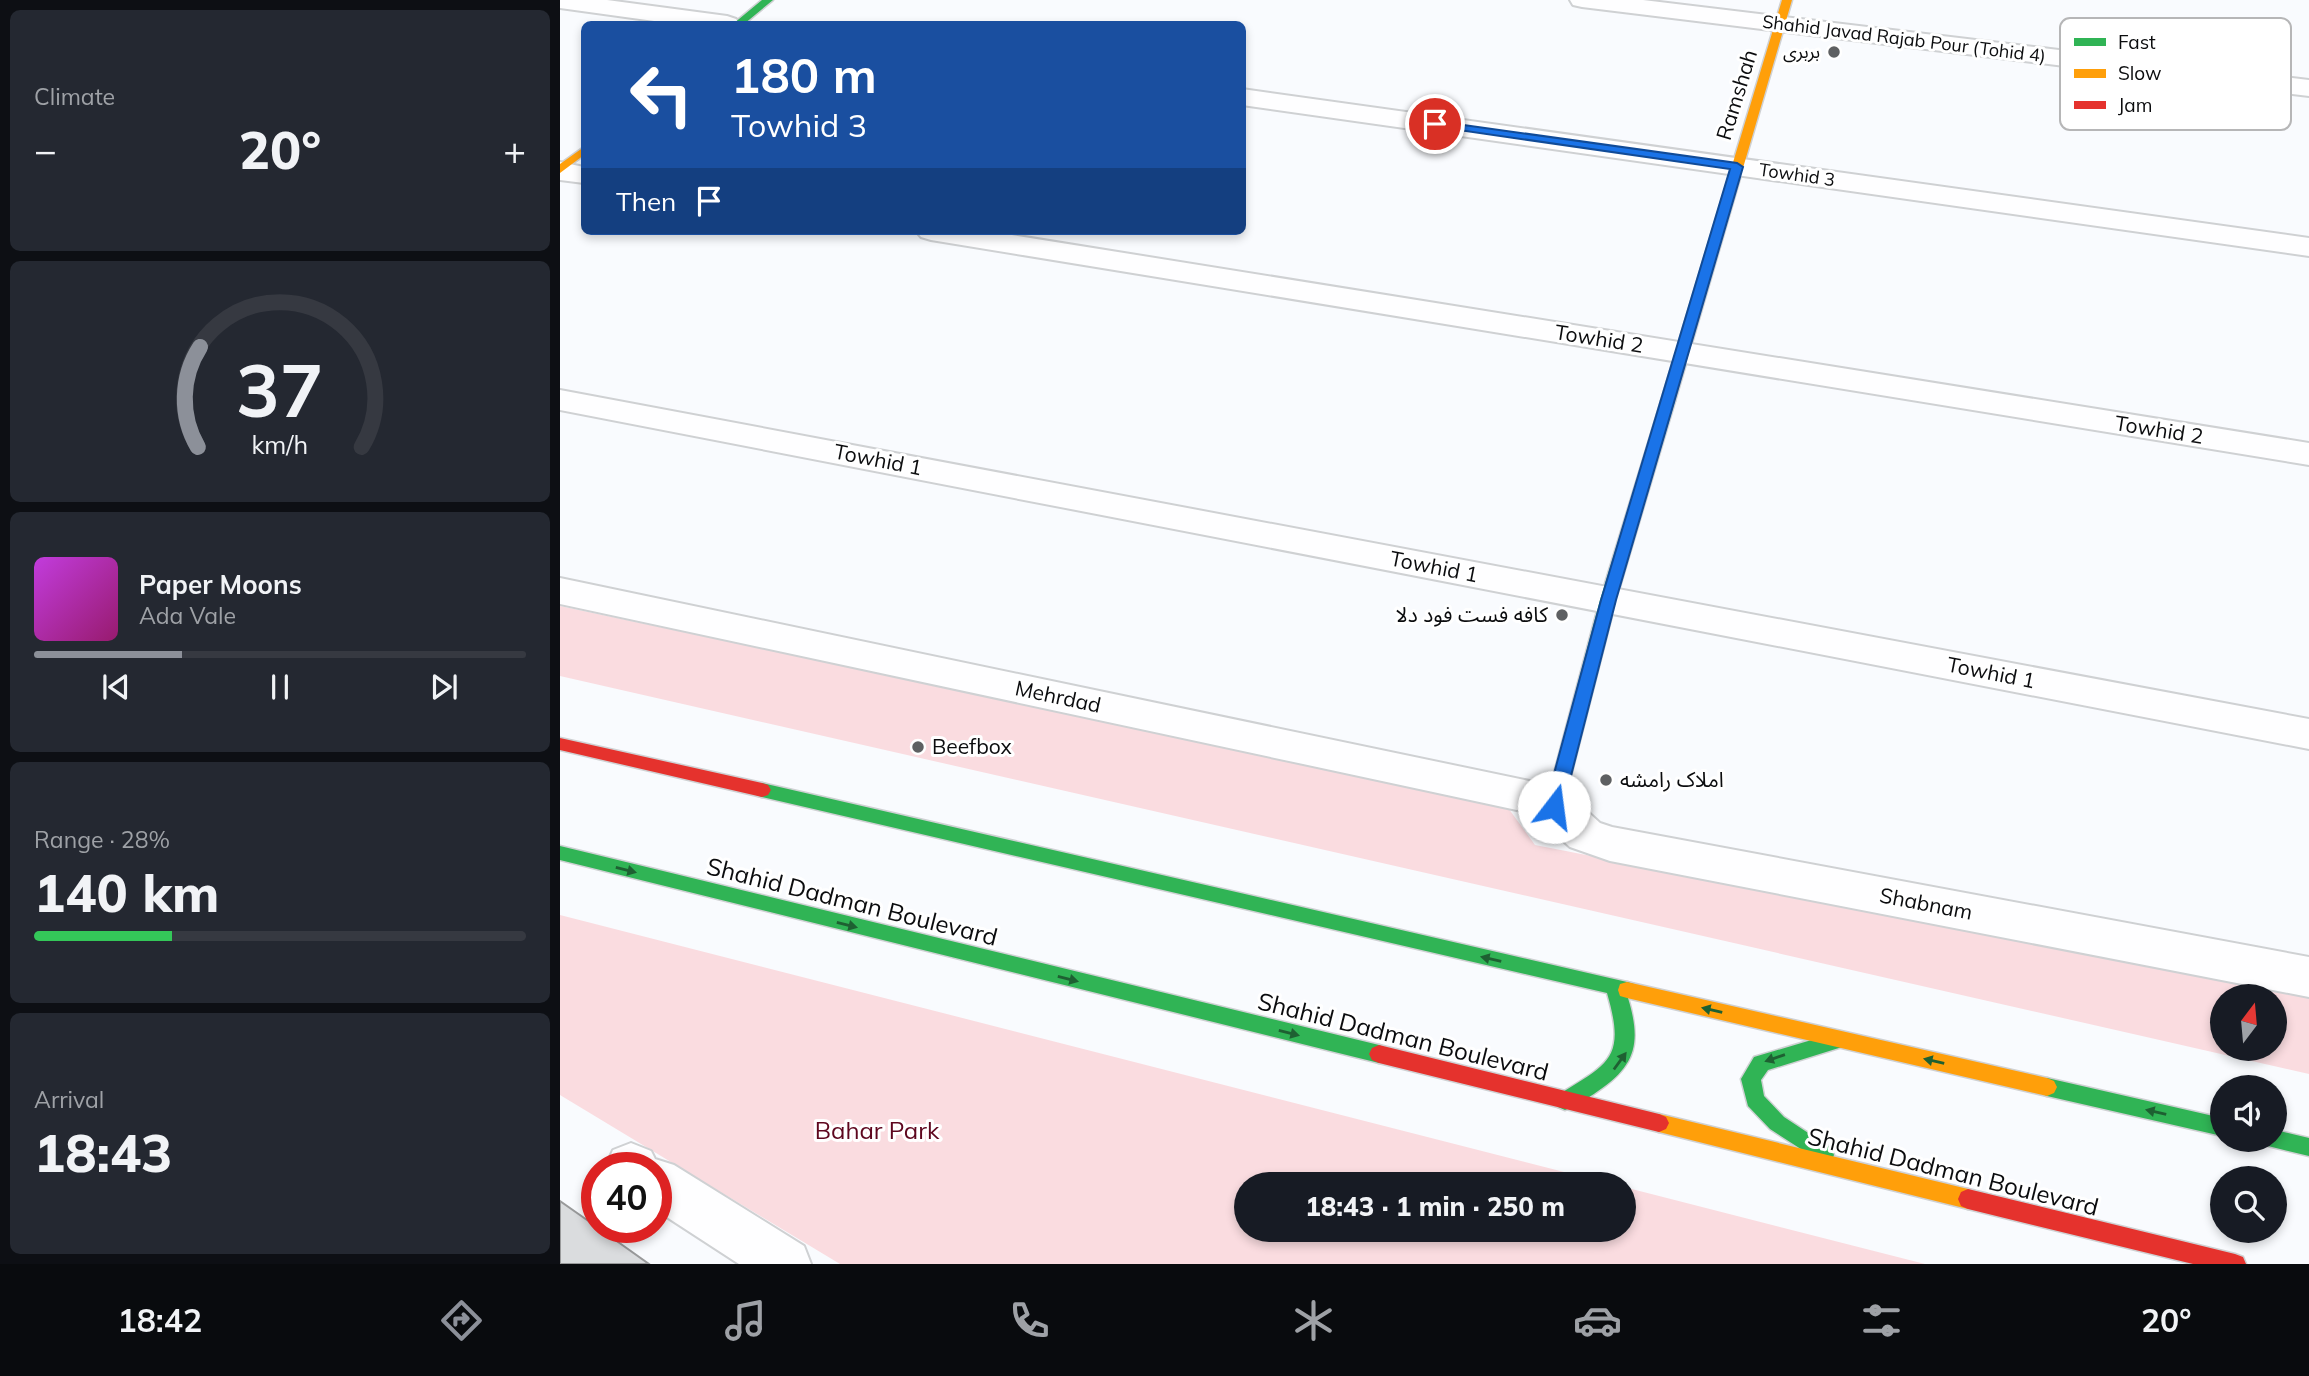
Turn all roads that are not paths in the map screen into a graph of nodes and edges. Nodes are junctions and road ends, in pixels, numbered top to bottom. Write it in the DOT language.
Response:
graph roads {
  1 [pos="768,0"];
  2 [pos="1582,0"];
  3 [pos="560,1"];
  4 [pos="1783,12"];
  5 [pos="705,21"];
  6 [pos="742,21"];
  7 [pos="2060,52"];
  8 [pos="2291,85"];
  9 [pos="2309,88"];
  10 [pos="1246,98"];
  11 [pos="581,152"];
  12 [pos="1737,167"];
  13 [pos="560,170"];
  14 [pos="581,174"];
  15 [pos="956,235"];
  16 [pos="2309,247"];
  17 [pos="1682,353"];
  18 [pos="560,400"];
  19 [pos="2309,454"];
  20 [pos="560,591"];
  21 [pos="1608,600"];
  22 [pos="2309,734"];
  23 [pos="560,744"];
  24 [pos="1554,807"];
  25 [pos="560,853"];
  26 [pos="2309,977"];
  27 [pos="1615,988"];
  28 [pos="1841,1040"];
  29 [pos="1565,1101"];
  30 [pos="2210,1124"];
  31 [pos="2287,1142"];
  32 [pos="2309,1147"];
  33 [pos="1846,1169"];
  34 [pos="672,1192"];
  35 [pos="785,1264"];
  36 [pos="2235,1264"];
  1 -- 6 [label="main road"];
  2 -- 4 [label="street, Shahid Javad Rajab Pour (Tohid 4)"];
  3 -- 5 [label="street"];
  4 -- 7 [label="street, Shahid Javad Rajab Pour (Tohid 4)"];
  4 -- 12 [label="main road, Ramshah"];
  8 -- 9 [label="street, Shahid Javad Rajab Pour (Tohid 4)"];
  10 -- 12 [label="street, Towhid 3"];
  11 -- 13 [label="main road"];
  12 -- 16 [label="street, Towhid 3"];
  12 -- 17 [label="main road, Ramshah"];
  13 -- 14 [label="street"];
  15 -- 17 [label="street, Towhid 2"];
  17 -- 19 [label="street, Towhid 2"];
  17 -- 21 [label="main road, Ramshah"];
  18 -- 21 [label="street, Towhid 1"];
  20 -- 24 [label="street, Mehrdad"];
  21 -- 22 [label="street, Towhid 1"];
  21 -- 24 [label="main road, Ramshah"];
  27 -- 23 [label="main road, one-way"];
  24 -- 26 [label="street, Shabnam"];
  25 -- 29 [label="main road, Shahid Dadman Boulevard, one-way"];
  28 -- 27 [label="main road, one-way"];
  29 -- 27 [label="main road, one-way"];
  30 -- 28 [label="main road, one-way"];
  28 -- 33 [label="main road, one-way"];
  29 -- 33 [label="main road, Shahid Dadman Boulevard"];
  31 -- 32 [label="main road"];
  33 -- 36 [label="main road, Shahid Dadman Boulevard"];
  34 -- 35 [label="street"];
}
